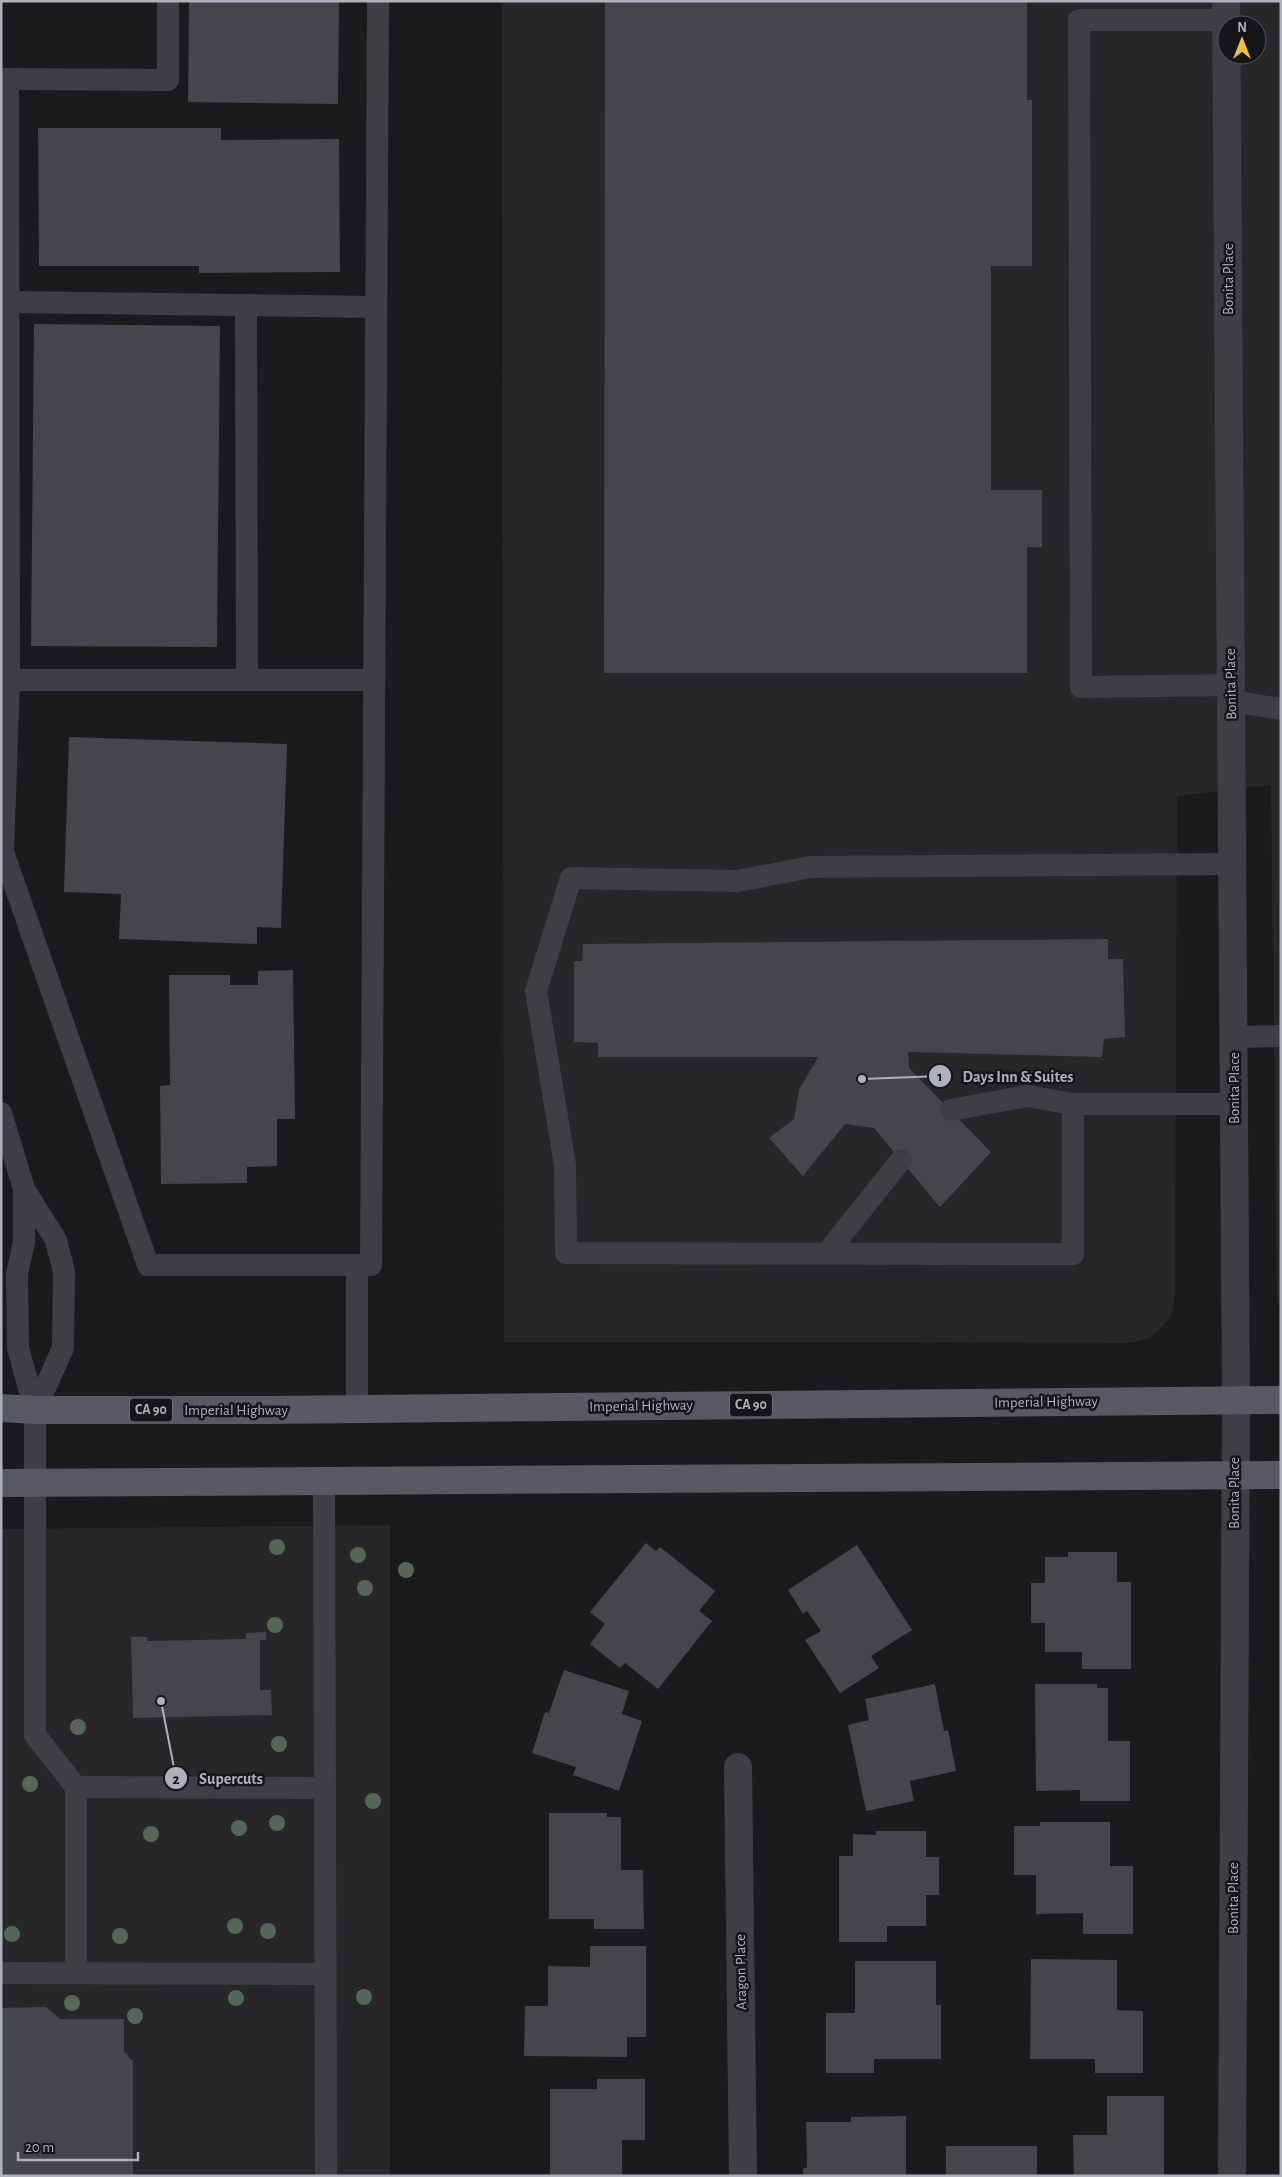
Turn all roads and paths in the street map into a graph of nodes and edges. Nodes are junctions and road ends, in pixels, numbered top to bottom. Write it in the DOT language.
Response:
graph roads {
  1 [pos="168,1"];
  2 [pos="378,1"];
  3 [pos="1226,11"];
  4 [pos="4,79"];
  5 [pos="8,302"];
  6 [pos="246,305"];
  7 [pos="376,307"];
  8 [pos="5,680"];
  9 [pos="247,680"];
  10 [pos="374,680"];
  11 [pos="1231,693"];
  12 [pos="1281,709"];
  13 [pos="1232,864"];
  14 [pos="1281,1036"];
  15 [pos="1234,1038"];
  16 [pos="1073,1104"];
  17 [pos="1234,1104"];
  18 [pos="951,1110"];
  19 [pos="1,1113"];
  20 [pos="901,1160"];
  21 [pos="24,1188"];
  22 [pos="828,1253"];
  23 [pos="357,1265"];
  24 [pos="1236,1400"];
  25 [pos="1281,1400"];
  26 [pos="1,1408"];
  27 [pos="357,1409"];
  28 [pos="35,1410"];
  29 [pos="1234,1475"];
  30 [pos="1281,1475"];
  31 [pos="324,1481"];
  32 [pos="1,1483"];
  33 [pos="35,1483"];
  34 [pos="738,1767"];
  35 [pos="76,1787"];
  36 [pos="325,1788"];
  37 [pos="1,1973"];
  38 [pos="76,1973"];
  39 [pos="325,1974"];
  40 [pos="326,2176"];
  41 [pos="743,2176"];
  42 [pos="1232,2176"];
  1 -- 4 [label="lane"];
  2 -- 7 [label="lane"];
  3 -- 11 [label="street, Bonita Place"];
  3 -- 11 [label="lane"];
  4 -- 5 [label="lane"];
  5 -- 6 [label="lane"];
  5 -- 8 [label="lane"];
  6 -- 7 [label="lane"];
  6 -- 9 [label="lane"];
  7 -- 10 [label="lane"];
  8 -- 9 [label="lane"];
  8 -- 23 [label="lane"];
  9 -- 10 [label="lane"];
  10 -- 23 [label="lane"];
  11 -- 12 [label="lane"];
  11 -- 13 [label="street, Bonita Place"];
  13 -- 15 [label="street, Bonita Place"];
  13 -- 22 [label="lane"];
  14 -- 15 [label="lane"];
  15 -- 17 [label="street, Bonita Place"];
  16 -- 17 [label="lane"];
  16 -- 18 [label="lane"];
  16 -- 22 [label="lane"];
  17 -- 24 [label="street, Bonita Place"];
  19 -- 21 [label="lane"];
  20 -- 22 [label="lane"];
  21 -- 28 [label="lane"];
  21 -- 28 [label="lane"];
  23 -- 27 [label="lane"];
  24 -- 25 [label="main road, Imperial Highway / CA 90"];
  24 -- 27 [label="main road, Imperial Highway / CA 90"];
  24 -- 29 [label="street, Bonita Place"];
  26 -- 28 [label="main road, Imperial Highway / CA 90"];
  27 -- 28 [label="main road, Imperial Highway / CA 90"];
  28 -- 33 [label="lane"];
  29 -- 30 [label="main road"];
  29 -- 31 [label="main road"];
  29 -- 42 [label="street, Bonita Place"];
  31 -- 33 [label="main road"];
  31 -- 36 [label="lane"];
  32 -- 33 [label="main road"];
  33 -- 35 [label="lane"];
  34 -- 41 [label="street, Aragon Place"];
  35 -- 36 [label="lane"];
  35 -- 38 [label="lane"];
  36 -- 39 [label="lane"];
  37 -- 38 [label="lane"];
  38 -- 39 [label="lane"];
  39 -- 40 [label="lane"];
}
